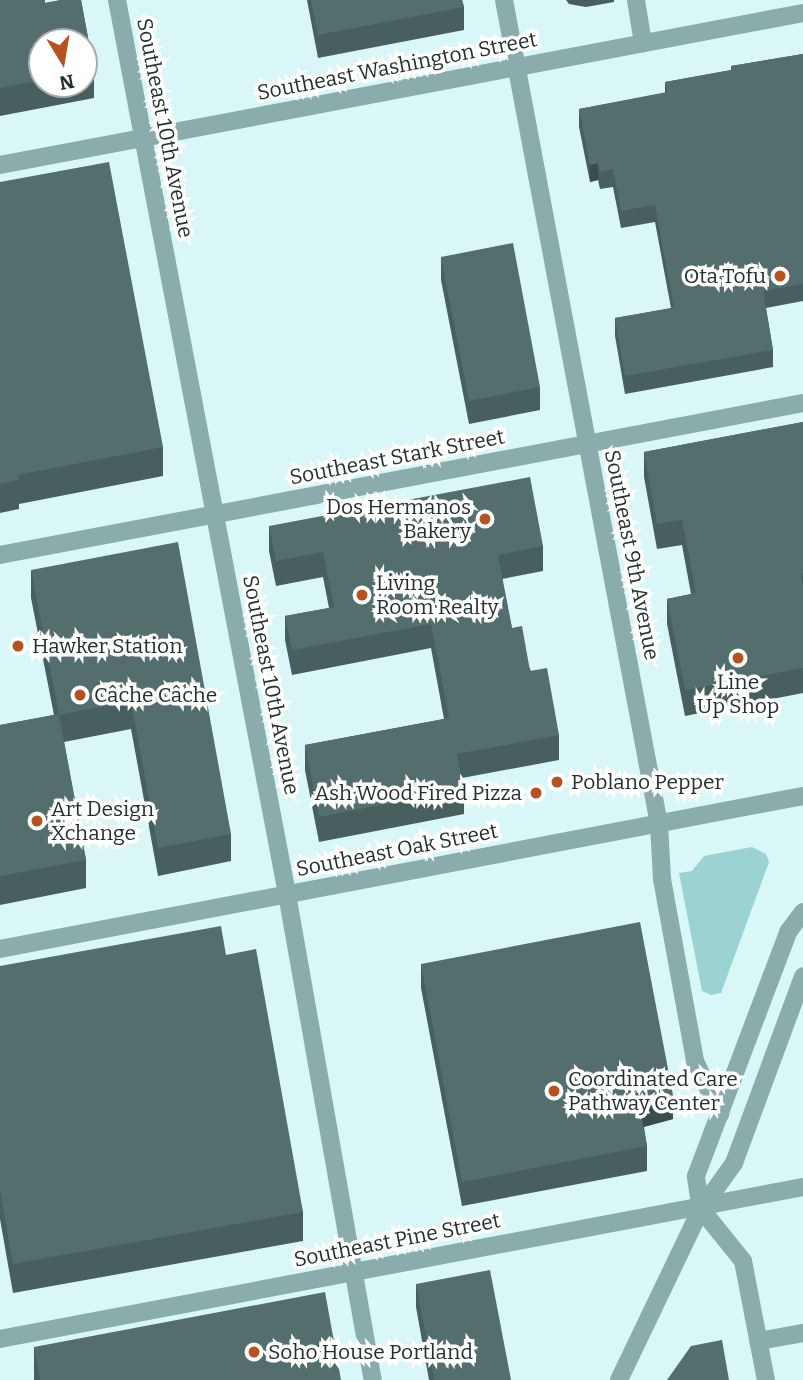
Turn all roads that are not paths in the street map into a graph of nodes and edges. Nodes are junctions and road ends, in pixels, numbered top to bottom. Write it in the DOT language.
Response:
graph roads {
  1 [pos="117,0"];
  2 [pos="504,0"];
  3 [pos="636,0"];
  4 [pos="803,13"];
  5 [pos="643,43"];
  6 [pos="517,67"];
  7 [pos="144,138"];
  8 [pos="0,165"];
  9 [pos="803,403"];
  10 [pos="588,444"];
  11 [pos="215,515"];
  12 [pos="0,555"];
  13 [pos="803,796"];
  14 [pos="659,824"];
  15 [pos="287,894"];
  16 [pos="803,912"];
  17 [pos="0,949"];
  18 [pos="803,976"];
  19 [pos="720,1114"];
  20 [pos="803,1187"];
  21 [pos="701,1209"];
  22 [pos="353,1272"];
  23 [pos="803,1333"];
  24 [pos="0,1339"];
  25 [pos="758,1341"];
  26 [pos="373,1380"];
  27 [pos="618,1380"];
  28 [pos="766,1380"];
  1 -- 7 [label="street, Southeast 10th Avenue"];
  2 -- 6 [label="street, Southeast 9th Avenue"];
  3 -- 5 [label="street"];
  4 -- 5 [label="street, Southeast Washington Street"];
  5 -- 6 [label="street, Southeast Washington Street"];
  6 -- 7 [label="street, Southeast Washington Street"];
  6 -- 10 [label="street, Southeast 9th Avenue"];
  7 -- 8 [label="street, Southeast Washington Street"];
  7 -- 11 [label="street, Southeast 10th Avenue"];
  9 -- 10 [label="street, Southeast Stark Street"];
  10 -- 11 [label="street, Southeast Stark Street"];
  10 -- 14 [label="street, Southeast 9th Avenue"];
  11 -- 12 [label="street, Southeast Stark Street"];
  11 -- 15 [label="street, Southeast 10th Avenue"];
  13 -- 14 [label="street, Southeast Oak Street"];
  14 -- 15 [label="street, Southeast Oak Street"];
  14 -- 19 [label="street, Southeast 9th Avenue"];
  15 -- 17 [label="street, Southeast Oak Street"];
  15 -- 22 [label="street, Southeast 10th Avenue"];
  16 -- 19 [label="street"];
  18 -- 21 [label="street"];
  19 -- 21 [label="street"];
  20 -- 21 [label="street, Southeast Pine Street"];
  21 -- 22 [label="street, Southeast Pine Street"];
  21 -- 25 [label="street"];
  21 -- 27 [label="street"];
  22 -- 24 [label="street, Southeast Pine Street"];
  22 -- 26 [label="street, Southeast 10th Avenue"];
  23 -- 25 [label="street"];
  25 -- 28 [label="street"];
}
